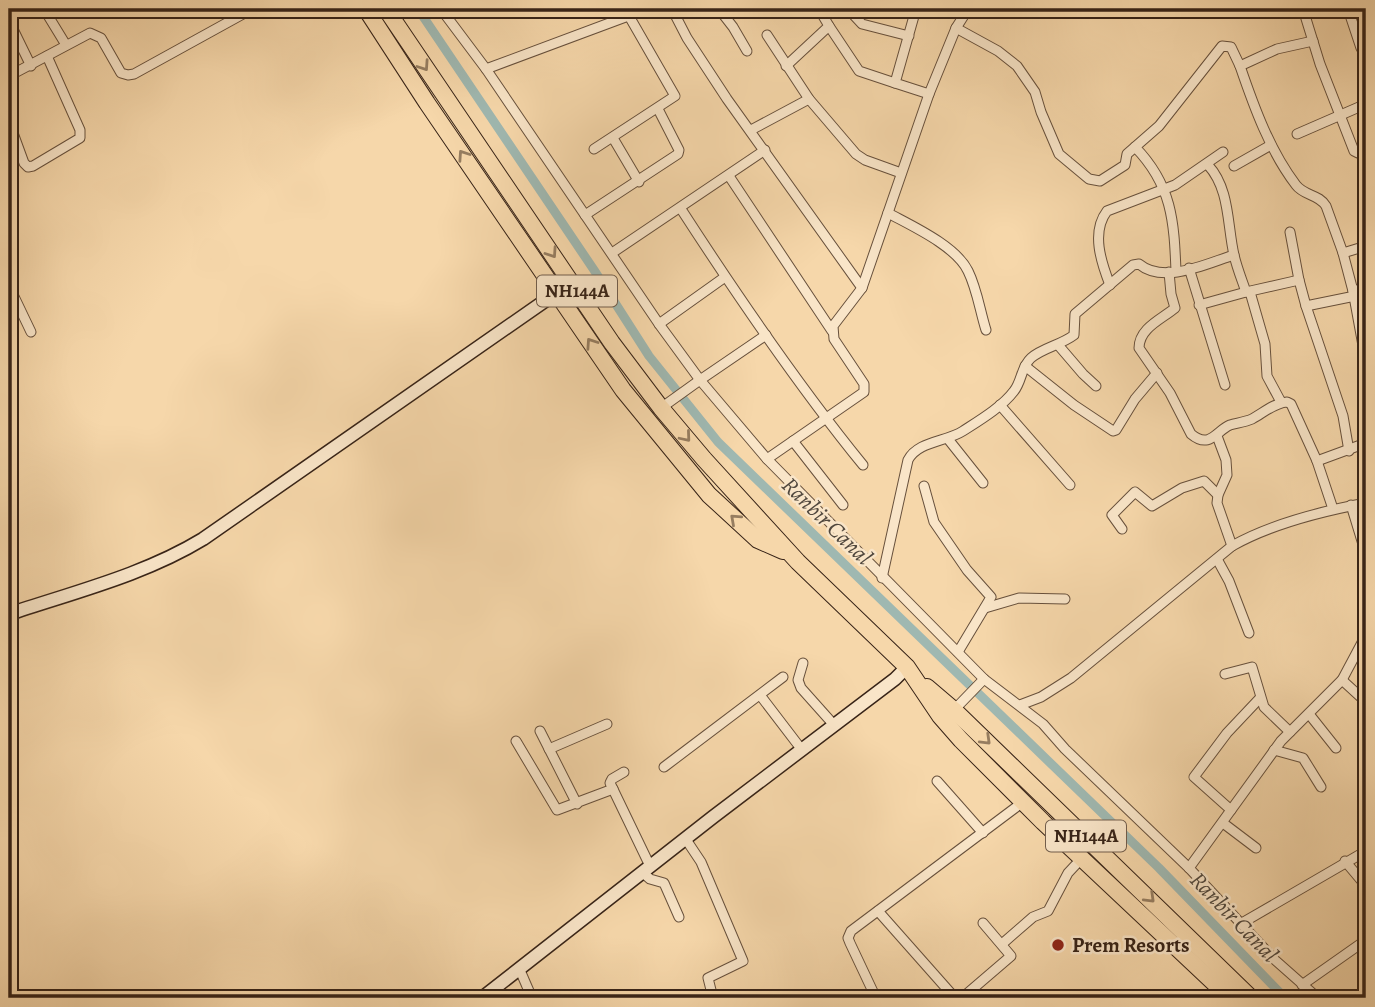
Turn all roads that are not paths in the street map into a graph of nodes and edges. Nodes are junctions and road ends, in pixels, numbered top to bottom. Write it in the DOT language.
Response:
graph roads {
  1 [pos="44,9"];
  2 [pos="251,9"];
  3 [pos="366,9"];
  4 [pos="386,9"];
  5 [pos="441,9"];
  6 [pos="617,9"];
  7 [pos="648,9"];
  8 [pos="672,9"];
  9 [pos="719,9"];
  10 [pos="819,9"];
  11 [pos="848,9"];
  12 [pos="916,9"];
  13 [pos="968,9"];
  14 [pos="1303,9"];
  15 [pos="1348,9"];
  16 [pos="625,17"];
  17 [pos="9,21"];
  18 [pos="829,26"];
  19 [pos="956,28"];
  20 [pos="766,36"];
  21 [pos="909,36"];
  22 [pos="1313,41"];
  23 [pos="66,45"];
  24 [pos="1361,48"];
  25 [pos="747,51"];
  26 [pos="47,56"];
  27 [pos="31,66"];
  28 [pos="786,66"];
  29 [pos="1240,66"];
  30 [pos="486,69"];
  31 [pos="9,76"];
  32 [pos="895,83"];
  33 [pos="929,94"];
  34 [pos="809,99"];
  35 [pos="1366,104"];
  36 [pos="657,109"];
  37 [pos="1341,116"];
  38 [pos="9,122"];
  39 [pos="751,130"];
  40 [pos="1297,134"];
  41 [pos="613,138"];
  42 [pos="1272,145"];
  43 [pos="1135,147"];
  44 [pos="594,149"];
  45 [pos="765,150"];
  46 [pos="1366,151"];
  47 [pos="1223,152"];
  48 [pos="1208,164"];
  49 [pos="1234,166"];
  50 [pos="901,173"];
  51 [pos="729,176"];
  52 [pos="639,182"];
  53 [pos="1164,189"];
  54 [pos="681,209"];
  55 [pos="888,213"];
  56 [pos="585,215"];
  57 [pos="1290,232"];
  58 [pos="1366,246"];
  59 [pos="612,253"];
  60 [pos="1343,253"];
  61 [pos="1234,255"];
  62 [pos="1189,268"];
  63 [pos="1173,272"];
  64 [pos="725,277"];
  65 [pos="1299,280"];
  66 [pos="572,282"];
  67 [pos="1110,285"];
  68 [pos="9,286"];
  69 [pos="862,288"];
  70 [pos="1366,288"];
  71 [pos="1248,292"];
  72 [pos="556,293"];
  73 [pos="1354,294"];
  74 [pos="1199,305"];
  75 [pos="1306,306"];
  76 [pos="659,324"];
  77 [pos="986,330"];
  78 [pos="832,331"];
  79 [pos="32,332"];
  80 [pos="766,335"];
  81 [pos="1059,346"];
  82 [pos="1366,362"];
  83 [pos="1025,366"];
  84 [pos="1157,373"];
  85 [pos="700,380"];
  86 [pos="1096,386"];
  87 [pos="1225,386"];
  88 [pos="1281,402"];
  89 [pos="666,405"];
  90 [pos="1000,405"];
  91 [pos="826,420"];
  92 [pos="1217,436"];
  93 [pos="948,439"];
  94 [pos="793,441"];
  95 [pos="1366,443"];
  96 [pos="1349,451"];
  97 [pos="767,459"];
  98 [pos="1317,461"];
  99 [pos="863,466"];
  100 [pos="983,483"];
  101 [pos="1070,485"];
  102 [pos="925,486"];
  103 [pos="1217,495"];
  104 [pos="1366,503"];
  105 [pos="843,505"];
  106 [pos="1351,505"];
  107 [pos="1333,509"];
  108 [pos="1122,529"];
  109 [pos="1232,546"];
  110 [pos="1365,551"];
  111 [pos="795,558"];
  112 [pos="1217,559"];
  113 [pos="882,578"];
  114 [pos="1065,598"];
  115 [pos="985,608"];
  116 [pos="9,614"];
  117 [pos="1249,633"];
  118 [pos="1366,635"];
  119 [pos="958,652"];
  120 [pos="803,663"];
  121 [pos="912,673"];
  122 [pos="1225,674"];
  123 [pos="783,677"];
  124 [pos="1342,680"];
  125 [pos="981,682"];
  126 [pos="760,695"];
  127 [pos="1260,698"];
  128 [pos="1366,702"];
  129 [pos="1020,705"];
  130 [pos="954,710"];
  131 [pos="1309,714"];
  132 [pos="607,723"];
  133 [pos="835,725"];
  134 [pos="540,731"];
  135 [pos="1290,732"];
  136 [pos="516,741"];
  137 [pos="1336,748"];
  138 [pos="549,749"];
  139 [pos="802,750"];
  140 [pos="1274,750"];
  141 [pos="664,767"];
  142 [pos="624,772"];
  143 [pos="937,781"];
  144 [pos="1321,787"];
  145 [pos="613,789"];
  146 [pos="1023,802"];
  147 [pos="577,804"];
  148 [pos="1231,810"];
  149 [pos="1223,823"];
  150 [pos="983,833"];
  151 [pos="689,844"];
  152 [pos="1256,848"];
  153 [pos="1366,851"];
  154 [pos="1082,858"];
  155 [pos="1345,861"];
  156 [pos="1189,868"];
  157 [pos="647,873"];
  158 [pos="1366,886"];
  159 [pos="878,911"];
  160 [pos="679,917"];
  161 [pos="983,923"];
  162 [pos="1242,923"];
  163 [pos="1366,940"];
  164 [pos="1002,944"];
  165 [pos="519,968"];
  166 [pos="1302,985"];
  167 [pos="482,998"];
  168 [pos="532,998"];
  169 [pos="713,998"];
  170 [pos="876,998"];
  171 [pos="955,998"];
  172 [pos="962,998"];
  173 [pos="1230,998"];
  174 [pos="1251,998"];
  175 [pos="1318,998"];
  1 -- 23 [label="street"];
  2 -- 23 [label="street"];
  72 -- 3 [label="highway, one-way"];
  4 -- 66 [label="highway, NH144A, one-way"];
  5 -- 30 [label="street"];
  6 -- 16 [label="street"];
  7 -- 16 [label="street"];
  8 -- 39 [label="street"];
  9 -- 25 [label="street"];
  10 -- 18 [label="street"];
  11 -- 21 [label="street"];
  12 -- 21 [label="street"];
  13 -- 19 [label="street"];
  14 -- 22 [label="street"];
  15 -- 24 [label="street"];
  16 -- 30 [label="street"];
  16 -- 36 [label="street"];
  17 -- 27 [label="street"];
  18 -- 28 [label="street"];
  18 -- 32 [label="street"];
  19 -- 33 [label="street"];
  19 -- 43 [label="street"];
  20 -- 28 [label="street"];
  21 -- 32 [label="street"];
  22 -- 29 [label="street"];
  22 -- 37 [label="street"];
  23 -- 26 [label="street"];
  26 -- 27 [label="street"];
  26 -- 38 [label="street"];
  27 -- 31 [label="street"];
  28 -- 34 [label="street"];
  29 -- 42 [label="street"];
  29 -- 43 [label="street"];
  30 -- 56 [label="street"];
  32 -- 33 [label="street"];
  33 -- 50 [label="street"];
  34 -- 39 [label="street"];
  34 -- 50 [label="street"];
  35 -- 37 [label="street"];
  36 -- 41 [label="street"];
  36 -- 52 [label="street"];
  37 -- 40 [label="street"];
  37 -- 46 [label="street"];
  39 -- 45 [label="street"];
  41 -- 44 [label="street"];
  41 -- 52 [label="street"];
  42 -- 49 [label="street"];
  42 -- 60 [label="street"];
  43 -- 53 [label="street"];
  45 -- 51 [label="street"];
  45 -- 69 [label="street"];
  47 -- 48 [label="street"];
  48 -- 53 [label="street"];
  48 -- 61 [label="street"];
  50 -- 55 [label="street"];
  51 -- 54 [label="street"];
  51 -- 78 [label="street"];
  52 -- 56 [label="street"];
  53 -- 63 [label="street"];
  53 -- 67 [label="street"];
  54 -- 59 [label="street"];
  54 -- 64 [label="street"];
  55 -- 69 [label="street"];
  55 -- 77 [label="street"];
  56 -- 59 [label="street"];
  57 -- 65 [label="street"];
  58 -- 60 [label="street"];
  59 -- 76 [label="street"];
  60 -- 73 [label="street"];
  61 -- 62 [label="street"];
  61 -- 71 [label="street"];
  62 -- 63 [label="street"];
  62 -- 74 [label="street"];
  63 -- 67 [label="street"];
  63 -- 84 [label="street"];
  64 -- 76 [label="street"];
  64 -- 80 [label="street"];
  65 -- 71 [label="street"];
  65 -- 75 [label="street"];
  66 -- 72 [label="street"];
  66 -- 89 [label="highway, NH144A"];
  67 -- 81 [label="street"];
  68 -- 79 [label="street"];
  69 -- 78 [label="street"];
  70 -- 73 [label="street"];
  71 -- 74 [label="street"];
  71 -- 88 [label="street"];
  111 -- 72 [label="highway, one-way"];
  72 -- 116 [label="street"];
  73 -- 75 [label="street"];
  73 -- 82 [label="street"];
  74 -- 87 [label="street"];
  75 -- 96 [label="street"];
  76 -- 85 [label="street"];
  78 -- 91 [label="street"];
  80 -- 85 [label="street"];
  80 -- 91 [label="street"];
  81 -- 83 [label="street"];
  81 -- 86 [label="street"];
  83 -- 84 [label="street"];
  83 -- 90 [label="street"];
  84 -- 92 [label="street"];
  85 -- 89 [label="street"];
  85 -- 97 [label="street"];
  88 -- 92 [label="street"];
  88 -- 98 [label="street"];
  89 -- 111 [label="highway, NH144A, one-way"];
  90 -- 93 [label="street"];
  90 -- 101 [label="street"];
  91 -- 94 [label="street"];
  91 -- 99 [label="street"];
  92 -- 103 [label="street"];
  93 -- 100 [label="street"];
  93 -- 113 [label="street"];
  94 -- 97 [label="street"];
  94 -- 105 [label="street"];
  95 -- 96 [label="street"];
  96 -- 98 [label="street"];
  97 -- 113 [label="street"];
  98 -- 107 [label="street"];
  102 -- 115 [label="street"];
  103 -- 108 [label="street"];
  103 -- 109 [label="street"];
  104 -- 106 [label="street"];
  106 -- 107 [label="street"];
  106 -- 110 [label="street"];
  107 -- 109 [label="street"];
  109 -- 112 [label="street"];
  111 -- 121 [label="highway, NH144A"];
  112 -- 117 [label="street"];
  112 -- 129 [label="street"];
  113 -- 119 [label="street"];
  114 -- 115 [label="street"];
  115 -- 119 [label="street"];
  118 -- 124 [label="street"];
  119 -- 125 [label="street"];
  120 -- 133 [label="street"];
  121 -- 130 [label="highway, NH144A"];
  121 -- 133 [label="street"];
  121 -- 146 [label="highway"];
  122 -- 127 [label="street"];
  123 -- 126 [label="street"];
  124 -- 128 [label="street"];
  124 -- 131 [label="street"];
  125 -- 129 [label="street"];
  125 -- 130 [label="street"];
  126 -- 139 [label="street"];
  126 -- 141 [label="street"];
  127 -- 135 [label="street"];
  127 -- 148 [label="street"];
  129 -- 156 [label="street"];
  130 -- 174 [label="highway, NH144A, one-way"];
  131 -- 135 [label="street"];
  131 -- 137 [label="street"];
  132 -- 138 [label="street"];
  133 -- 139 [label="street"];
  134 -- 138 [label="street"];
  135 -- 140 [label="street"];
  136 -- 147 [label="street"];
  138 -- 147 [label="street"];
  139 -- 151 [label="street"];
  140 -- 144 [label="street"];
  140 -- 148 [label="street"];
  142 -- 145 [label="street"];
  143 -- 150 [label="street"];
  145 -- 147 [label="street"];
  145 -- 157 [label="street"];
  146 -- 150 [label="street"];
  146 -- 154 [label="highway"];
  148 -- 149 [label="street"];
  149 -- 152 [label="street"];
  149 -- 156 [label="street"];
  150 -- 159 [label="street"];
  151 -- 157 [label="street"];
  151 -- 169 [label="street"];
  153 -- 155 [label="street"];
  154 -- 164 [label="street"];
  154 -- 173 [label="highway"];
  155 -- 158 [label="street"];
  155 -- 162 [label="street"];
  156 -- 162 [label="street"];
  157 -- 160 [label="street"];
  157 -- 165 [label="street"];
  159 -- 170 [label="street"];
  159 -- 171 [label="street"];
  161 -- 164 [label="street"];
  162 -- 166 [label="street"];
  163 -- 166 [label="street"];
  164 -- 172 [label="street"];
  165 -- 167 [label="street"];
  165 -- 168 [label="street"];
  166 -- 175 [label="street"];
}
